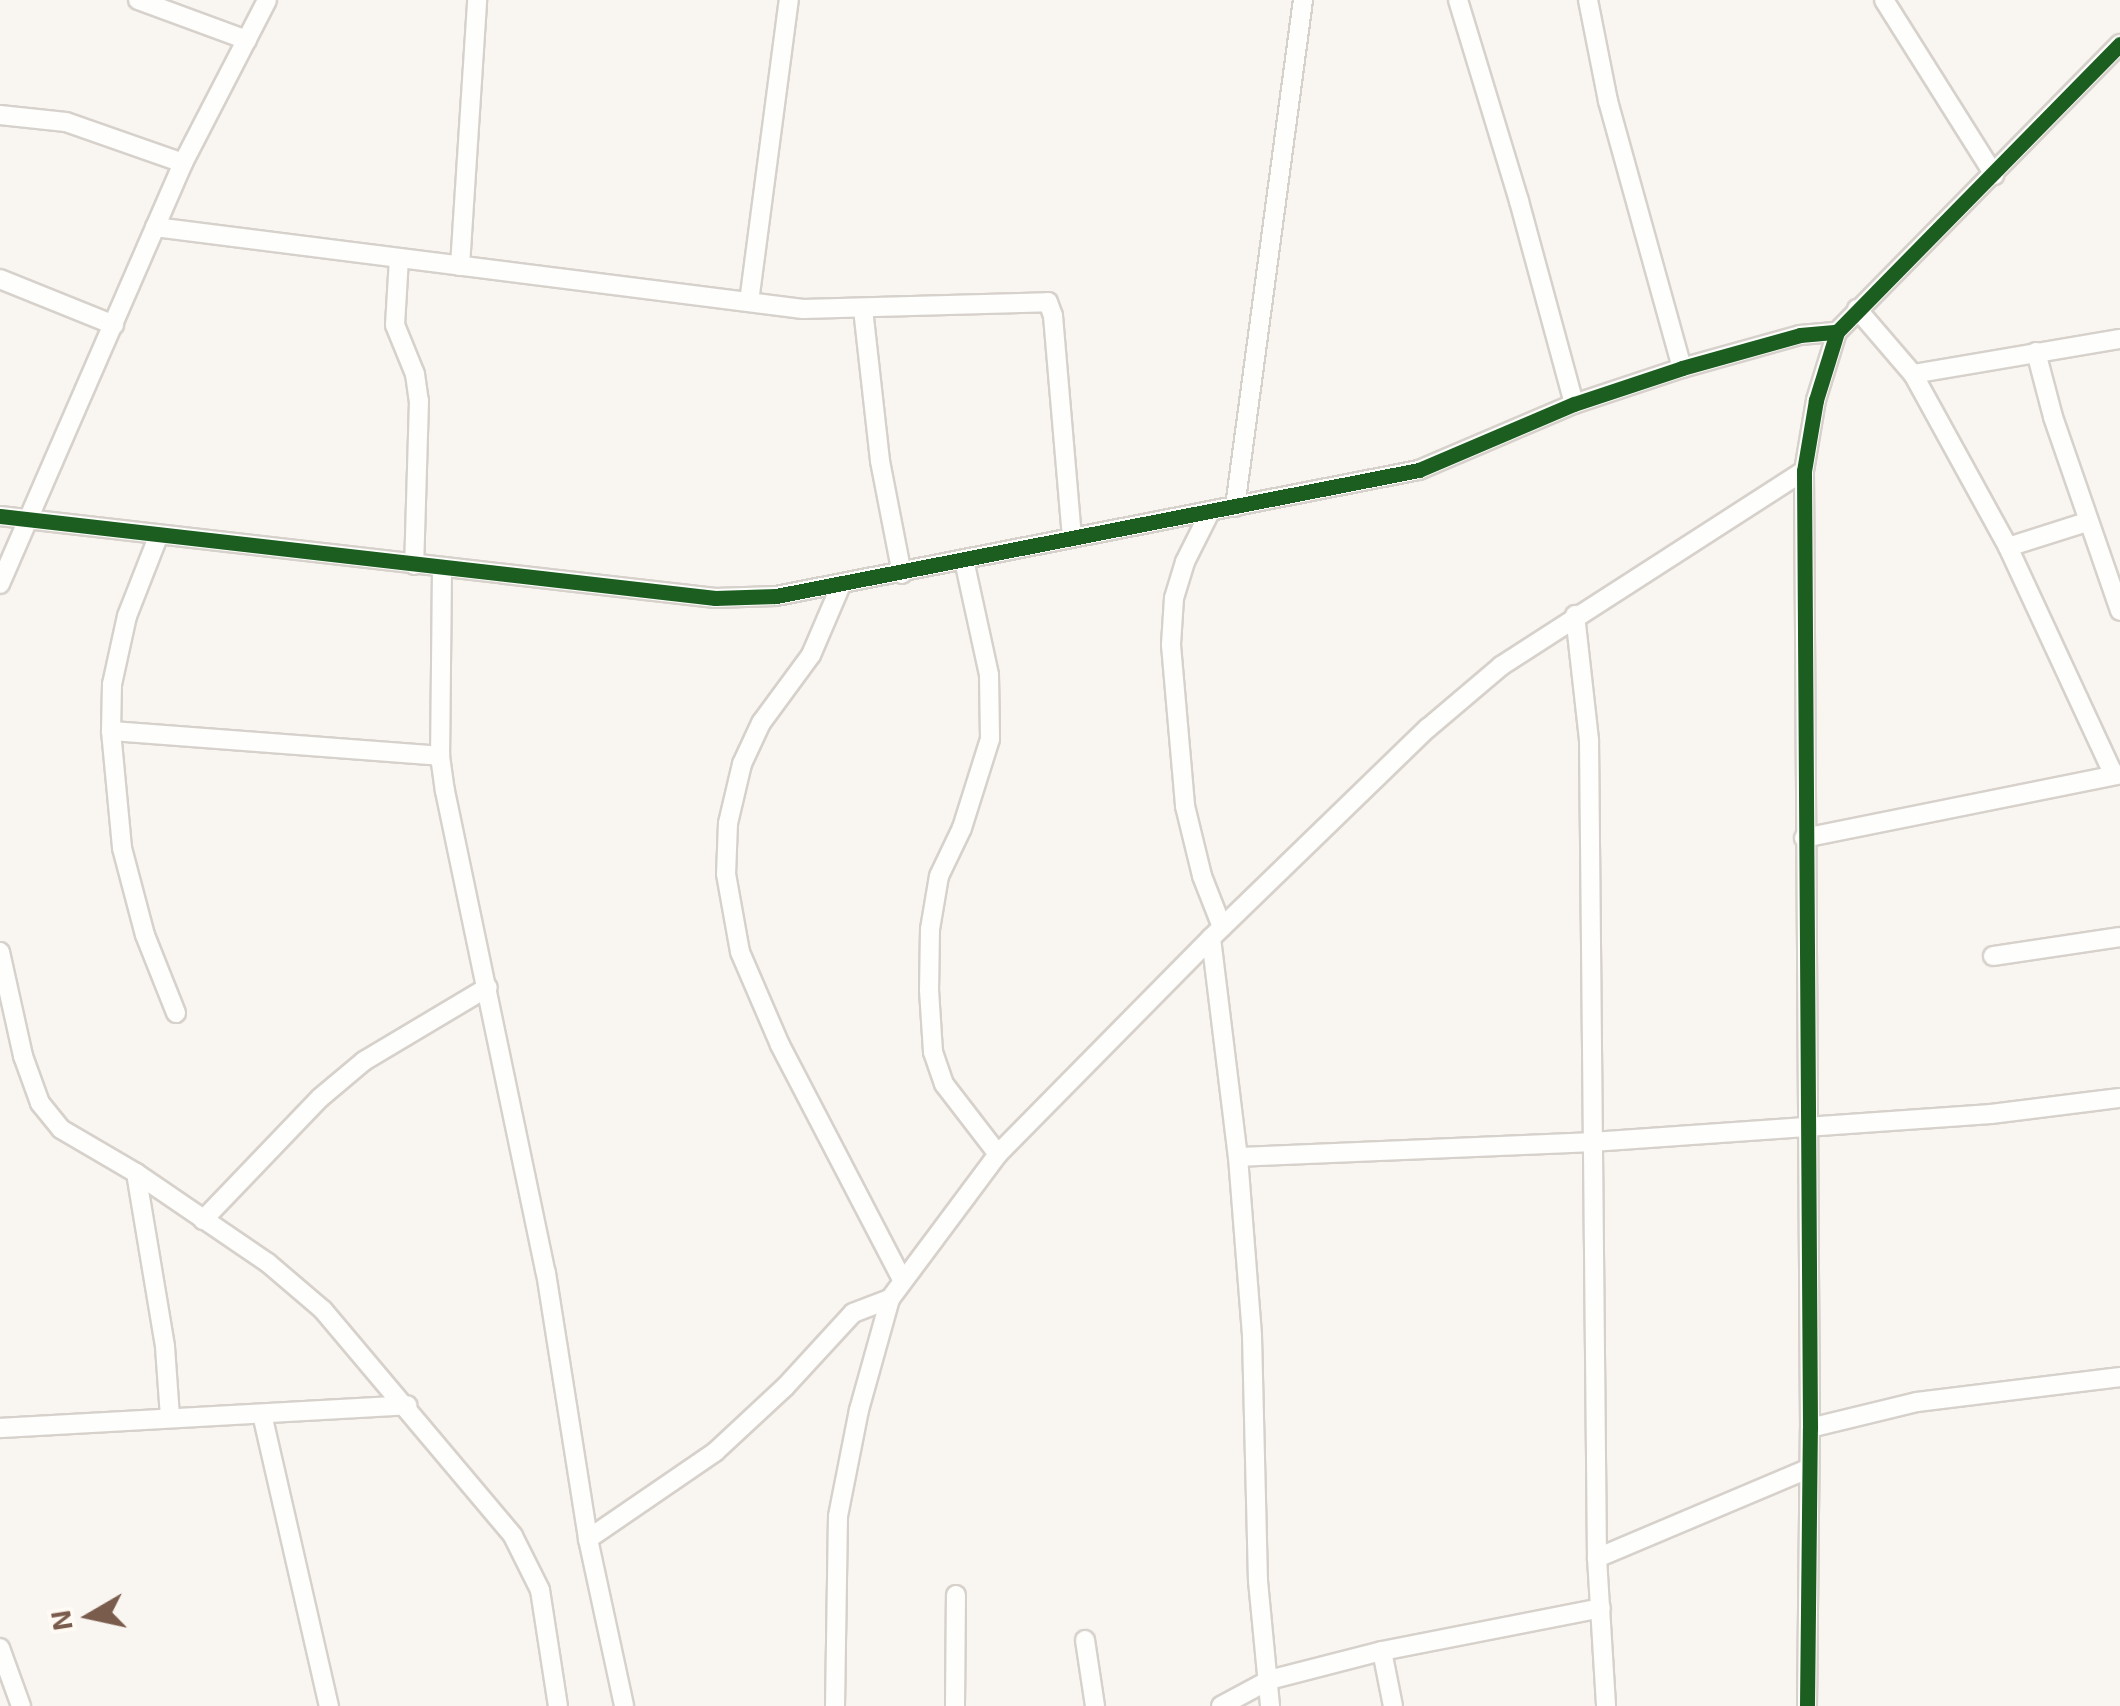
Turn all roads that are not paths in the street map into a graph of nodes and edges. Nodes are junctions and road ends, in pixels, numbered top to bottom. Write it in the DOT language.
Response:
graph roads {
  1 [pos="138,0"];
  2 [pos="267,0"];
  3 [pos="477,0"];
  4 [pos="788,0"];
  5 [pos="1303,0"];
  6 [pos="1458,0"];
  7 [pos="1588,0"];
  8 [pos="1884,0"];
  9 [pos="247,40"];
  10 [pos="2120,44"];
  11 [pos="0,116"];
  12 [pos="184,163"];
  13 [pos="1994,175"];
  14 [pos="154,227"];
  15 [pos="398,258"];
  16 [pos="460,266"];
  17 [pos="0,279"];
  18 [pos="749,302"];
  19 [pos="862,308"];
  20 [pos="1858,309"];
  21 [pos="114,325"];
  22 [pos="1837,332"];
  23 [pos="2120,339"];
  24 [pos="2036,352"];
  25 [pos="1682,368"];
  26 [pos="1913,374"];
  27 [pos="1574,404"];
  28 [pos="1804,471"];
  29 [pos="1235,507"];
  30 [pos="1210,512"];
  31 [pos="0,516"];
  32 [pos="26,518"];
  33 [pos="2087,522"];
  34 [pos="158,537"];
  35 [pos="1072,537"];
  36 [pos="2008,547"];
  37 [pos="964,560"];
  38 [pos="414,565"];
  39 [pos="442,570"];
  40 [pos="902,574"];
  41 [pos="0,584"];
  42 [pos="841,585"];
  43 [pos="2120,610"];
  44 [pos="1575,615"];
  45 [pos="111,731"];
  46 [pos="440,756"];
  47 [pos="2117,774"];
  48 [pos="1804,838"];
  49 [pos="1216,932"];
  50 [pos="2120,937"];
  51 [pos="0,952"];
  52 [pos="1993,956"];
  53 [pos="488,987"];
  54 [pos="176,1013"];
  55 [pos="2120,1098"];
  56 [pos="1806,1126"];
  57 [pos="1592,1142"];
  58 [pos="998,1154"];
  59 [pos="1238,1157"];
  60 [pos="136,1173"];
  61 [pos="203,1220"];
  62 [pos="902,1280"];
  63 [pos="890,1299"];
  64 [pos="2120,1378"];
  65 [pos="406,1406"];
  66 [pos="262,1414"];
  67 [pos="170,1417"];
  68 [pos="0,1428"];
  69 [pos="1810,1428"];
  70 [pos="1808,1470"];
  71 [pos="588,1540"];
  72 [pos="1597,1558"];
  73 [pos="956,1595"];
  74 [pos="1600,1608"];
  75 [pos="1085,1640"];
  76 [pos="0,1648"];
  77 [pos="1382,1651"];
  78 [pos="1269,1680"];
  79 [pos="21,1706"];
  80 [pos="329,1706"];
  81 [pos="558,1706"];
  82 [pos="624,1706"];
  83 [pos="835,1706"];
  84 [pos="956,1706"];
  85 [pos="1095,1706"];
  86 [pos="1221,1706"];
  87 [pos="1270,1706"];
  88 [pos="1393,1706"];
  89 [pos="1606,1706"];
  90 [pos="1807,1706"];
  1 -- 9 [label="street"];
  2 -- 9 [label="street"];
  3 -- 16 [label="street"];
  4 -- 18 [label="street"];
  5 -- 29 [label="street"];
  6 -- 27 [label="street"];
  7 -- 25 [label="street"];
  8 -- 13 [label="street"];
  9 -- 12 [label="street"];
  10 -- 13 [label="street"];
  11 -- 12 [label="street"];
  12 -- 14 [label="street"];
  13 -- 20 [label="street"];
  14 -- 15 [label="street"];
  14 -- 21 [label="street"];
  15 -- 16 [label="street"];
  15 -- 38 [label="street"];
  16 -- 18 [label="street"];
  17 -- 21 [label="street"];
  18 -- 19 [label="street"];
  19 -- 35 [label="street"];
  19 -- 40 [label="street"];
  20 -- 22 [label="street"];
  20 -- 26 [label="street"];
  21 -- 32 [label="street"];
  22 -- 25 [label="street"];
  22 -- 28 [label="street"];
  23 -- 24 [label="street"];
  24 -- 26 [label="street"];
  24 -- 33 [label="street"];
  25 -- 27 [label="street"];
  26 -- 36 [label="street"];
  27 -- 29 [label="street"];
  28 -- 44 [label="street"];
  28 -- 48 [label="street"];
  29 -- 30 [label="street"];
  30 -- 35 [label="street"];
  30 -- 49 [label="street"];
  31 -- 32 [label="street"];
  32 -- 34 [label="street"];
  32 -- 41 [label="street"];
  33 -- 36 [label="street"];
  33 -- 43 [label="street"];
  34 -- 38 [label="street"];
  34 -- 45 [label="street"];
  35 -- 37 [label="street"];
  36 -- 47 [label="street"];
  37 -- 40 [label="street"];
  37 -- 58 [label="street"];
  38 -- 39 [label="street"];
  39 -- 42 [label="street"];
  39 -- 46 [label="street"];
  40 -- 42 [label="street"];
  42 -- 62 [label="street"];
  44 -- 49 [label="street"];
  44 -- 57 [label="street"];
  45 -- 46 [label="street"];
  45 -- 54 [label="street"];
  46 -- 53 [label="street"];
  47 -- 48 [label="street"];
  48 -- 56 [label="street"];
  49 -- 58 [label="street"];
  49 -- 59 [label="street"];
  50 -- 52 [label="street"];
  51 -- 60 [label="street"];
  53 -- 61 [label="street"];
  53 -- 71 [label="street"];
  55 -- 56 [label="street"];
  56 -- 57 [label="street"];
  56 -- 69 [label="street"];
  57 -- 59 [label="street"];
  57 -- 72 [label="street"];
  58 -- 62 [label="street"];
  59 -- 78 [label="street"];
  60 -- 61 [label="street"];
  60 -- 67 [label="street"];
  61 -- 65 [label="street"];
  62 -- 63 [label="street"];
  63 -- 71 [label="street"];
  63 -- 83 [label="street"];
  64 -- 69 [label="street"];
  65 -- 66 [label="street"];
  65 -- 81 [label="street"];
  66 -- 67 [label="street"];
  66 -- 80 [label="street"];
  67 -- 68 [label="street"];
  69 -- 70 [label="street"];
  70 -- 72 [label="street"];
  70 -- 90 [label="street"];
  71 -- 82 [label="street"];
  72 -- 74 [label="street"];
  73 -- 84 [label="street"];
  74 -- 77 [label="street"];
  74 -- 89 [label="street"];
  75 -- 85 [label="street"];
  76 -- 79 [label="street"];
  77 -- 78 [label="street"];
  77 -- 88 [label="street"];
  78 -- 86 [label="street"];
  78 -- 87 [label="street"];
}
